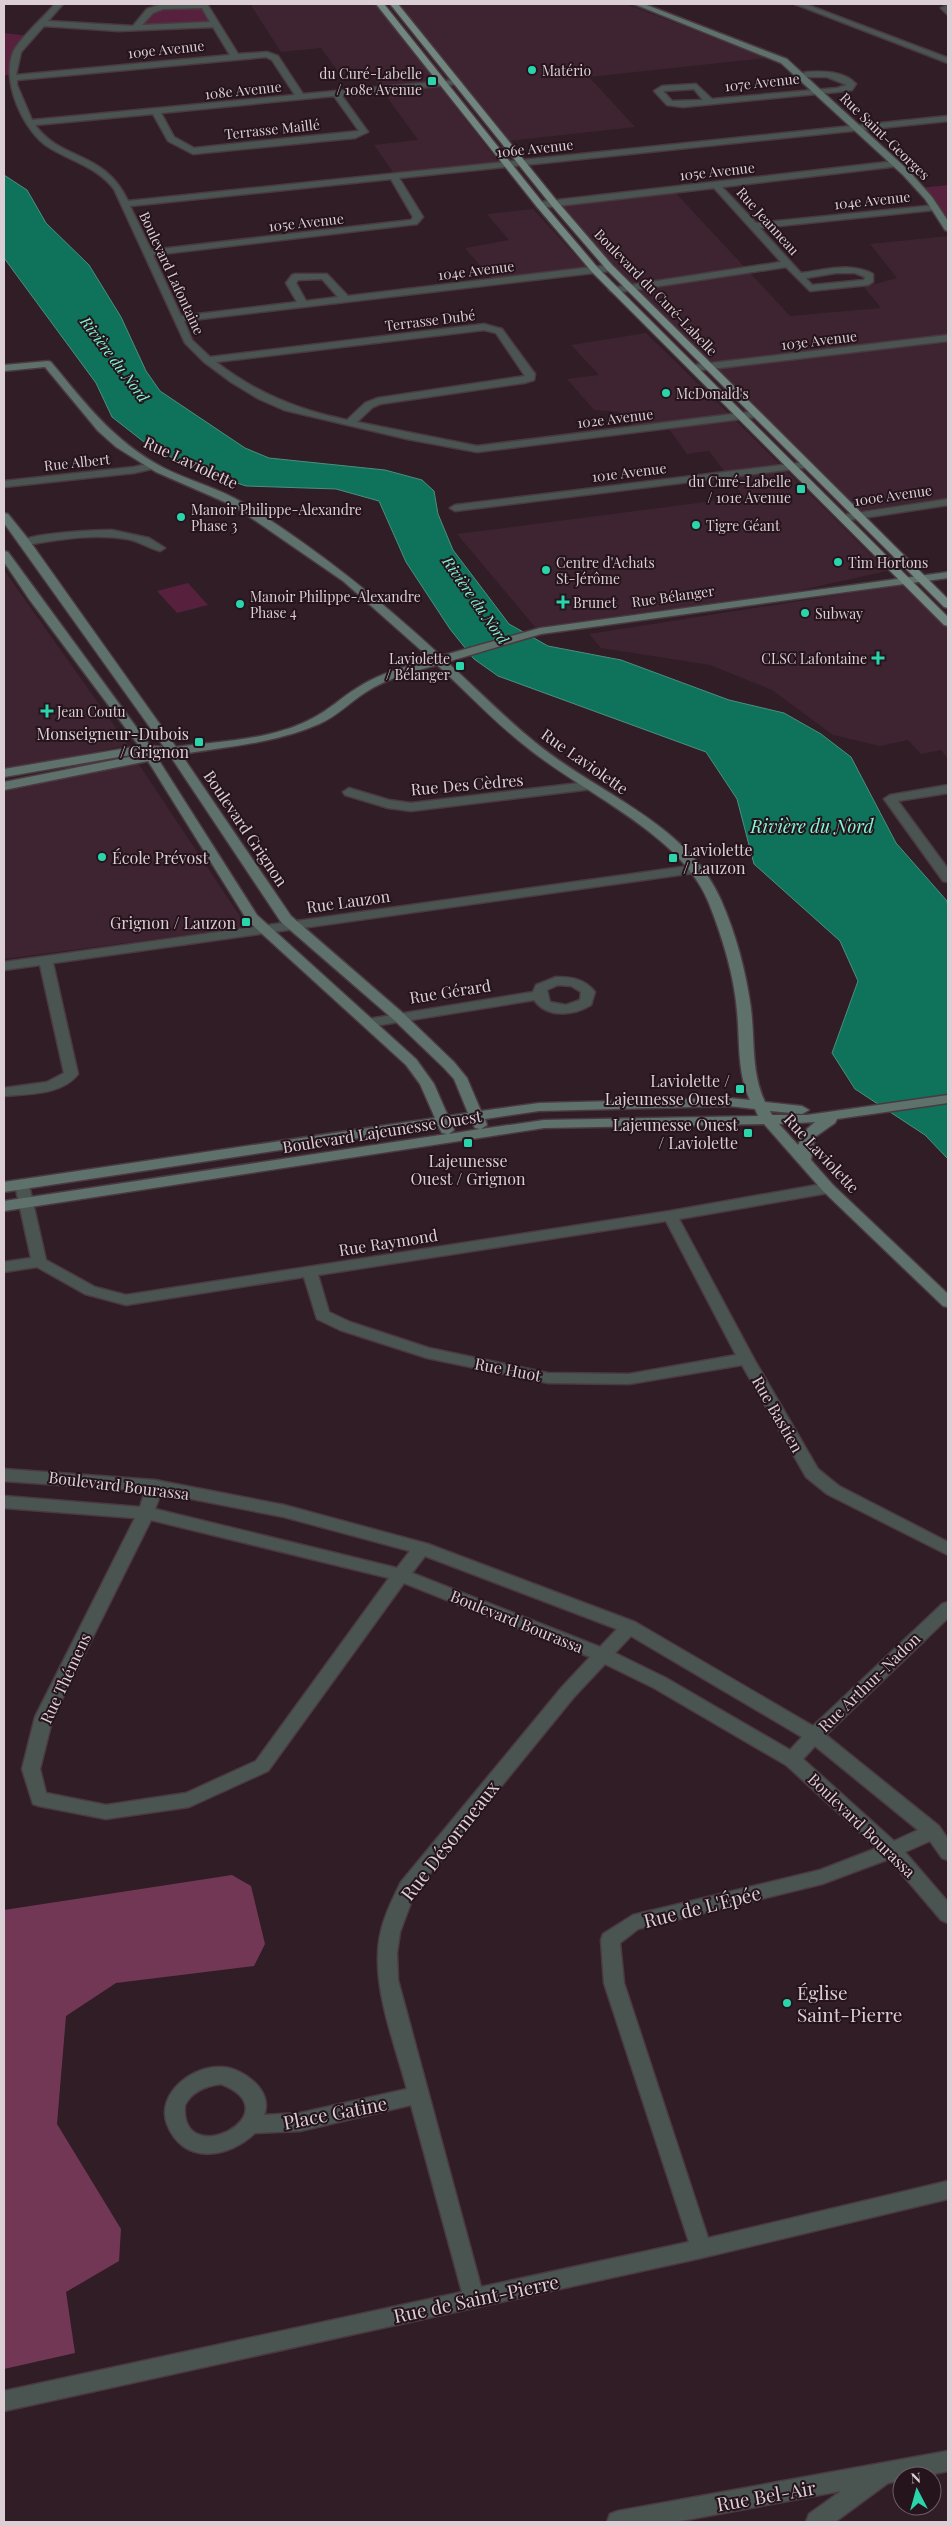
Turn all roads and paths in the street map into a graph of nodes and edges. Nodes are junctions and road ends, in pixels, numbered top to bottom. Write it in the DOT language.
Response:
graph roads {
  1 [pos="59,4"];
  2 [pos="380,4"];
  3 [pos="394,4"];
  4 [pos="638,4"];
  5 [pos="799,4"];
  6 [pos="948,7"];
  7 [pos="948,13"];
  8 [pos="409,21"];
  9 [pos="42,23"];
  10 [pos="396,23"];
  11 [pos="215,24"];
  12 [pos="135,29"];
  13 [pos="235,56"];
  14 [pos="948,62"];
  15 [pos="800,75"];
  16 [pos="11,78"];
  17 [pos="457,82"];
  18 [pos="444,84"];
  19 [pos="818,91"];
  20 [pos="337,94"];
  21 [pos="302,98"];
  22 [pos="710,102"];
  23 [pos="156,112"];
  24 [pos="948,119"];
  25 [pos="31,123"];
  26 [pos="858,128"];
  27 [pos="522,163"];
  28 [pos="896,164"];
  29 [pos="508,165"];
  30 [pos="394,177"];
  31 [pos="716,185"];
  32 [pos="554,203"];
  33 [pos="125,204"];
  34 [pos="540,205"];
  35 [pos="934,207"];
  36 [pos="754,226"];
  37 [pos="948,228"];
  38 [pos="148,253"];
  39 [pos="788,264"];
  40 [pos="610,268"];
  41 [pos="595,270"];
  42 [pos="799,276"];
  43 [pos="629,288"];
  44 [pos="614,290"];
  45 [pos="345,299"];
  46 [pos="303,304"];
  47 [pos="178,319"];
  48 [pos="948,338"];
  49 [pos="207,360"];
  50 [pos="50,366"];
  51 [pos="710,366"];
  52 [pos="4,368"];
  53 [pos="694,368"];
  54 [pos="4,374"];
  55 [pos="757,414"];
  56 [pos="740,416"];
  57 [pos="350,423"];
  58 [pos="477,449"];
  59 [pos="807,465"];
  60 [pos="152,466"];
  61 [pos="791,467"];
  62 [pos="4,484"];
  63 [pos="948,502"];
  64 [pos="455,508"];
  65 [pos="4,516"];
  66 [pos="860,516"];
  67 [pos="843,518"];
  68 [pos="25,542"];
  69 [pos="160,548"];
  70 [pos="4,554"];
  71 [pos="948,565"];
  72 [pos="913,570"];
  73 [pos="948,575"];
  74 [pos="900,576"];
  75 [pos="922,578"];
  76 [pos="948,605"];
  77 [pos="948,623"];
  78 [pos="438,660"];
  79 [pos="173,751"];
  80 [pos="148,753"];
  81 [pos="4,774"];
  82 [pos="4,786"];
  83 [pos="588,786"];
  84 [pos="948,788"];
  85 [pos="349,792"];
  86 [pos="696,869"];
  87 [pos="948,878"];
  88 [pos="294,926"];
  89 [pos="265,931"];
  90 [pos="46,960"];
  91 [pos="4,966"];
  92 [pos="539,995"];
  93 [pos="399,1017"];
  94 [pos="368,1023"];
  95 [pos="4,1092"];
  96 [pos="948,1099"];
  97 [pos="759,1105"];
  98 [pos="848,1114"];
  99 [pos="476,1116"];
  100 [pos="767,1119"];
  101 [pos="443,1121"];
  102 [pos="483,1133"];
  103 [pos="450,1138"];
  104 [pos="804,1163"];
  105 [pos="22,1185"];
  106 [pos="4,1188"];
  107 [pos="828,1188"];
  108 [pos="26,1203"];
  109 [pos="4,1206"];
  110 [pos="670,1216"];
  111 [pos="39,1262"];
  112 [pos="4,1267"];
  113 [pos="310,1272"];
  114 [pos="948,1302"];
  115 [pos="746,1360"];
  116 [pos="4,1475"];
  117 [pos="155,1486"];
  118 [pos="4,1502"];
  119 [pos="146,1513"];
  120 [pos="422,1548"];
  121 [pos="948,1550"];
  122 [pos="400,1575"];
  123 [pos="948,1608"];
  124 [pos="629,1627"];
  125 [pos="603,1655"];
  126 [pos="814,1735"];
  127 [pos="792,1760"];
  128 [pos="933,1831"];
  129 [pos="892,1850"];
  130 [pos="948,1853"];
  131 [pos="948,1915"];
  132 [pos="418,2095"];
  133 [pos="252,2124"];
  134 [pos="948,2190"];
  135 [pos="701,2249"];
  136 [pos="474,2298"];
  137 [pos="4,2401"];
  138 [pos="948,2461"];
  139 [pos="883,2473"];
  140 [pos="618,2522"];
  141 [pos="817,2522"];
  1 -- 9 [label="street"];
  2 -- 10 [label="main road, Boulevard du Curé-Labelle"];
  3 -- 8 [label="main road, Boulevard du Curé-Labelle"];
  4 -- 15 [label="street, Rue Saint-Georges"];
  5 -- 14 [label="street"];
  6 -- 7 [label="street"];
  8 -- 10 [label="main road"];
  8 -- 17 [label="main road, Boulevard du Curé-Labelle"];
  9 -- 12 [label="street"];
  9 -- 16 [label="street"];
  10 -- 18 [label="main road, Boulevard du Curé-Labelle"];
  11 -- 12 [label="street"];
  11 -- 12 [label="street"];
  11 -- 13 [label="street"];
  13 -- 16 [label="street, 109e Avenue"];
  13 -- 21 [label="street, 109e Avenue"];
  15 -- 19 [label="street, Rue Saint-Georges"];
  15 -- 19 [label="street, Rue Saint-Georges"];
  16 -- 25 [label="street, Boulevard Lafontaine"];
  17 -- 18 [label="street, 108e Avenue"];
  17 -- 27 [label="main road, Boulevard du Curé-Labelle"];
  18 -- 20 [label="street, 108e Avenue"];
  18 -- 29 [label="main road, Boulevard du Curé-Labelle"];
  19 -- 22 [label="street, 107e Avenue"];
  19 -- 26 [label="street, Rue Saint-Georges"];
  20 -- 21 [label="street, 108e Avenue"];
  20 -- 23 [label="street, Terrasse Maillé"];
  21 -- 23 [label="street, 108e Avenue"];
  22 -- 22 [label="street, 107e Avenue"];
  23 -- 25 [label="street, 108e Avenue"];
  24 -- 26 [label="street, 106e Avenue"];
  25 -- 33 [label="street, Boulevard Lafontaine"];
  26 -- 27 [label="street, 106e Avenue"];
  26 -- 28 [label="street, Rue Saint-Georges"];
  27 -- 29 [label="street, 106e Avenue"];
  27 -- 32 [label="main road, Boulevard du Curé-Labelle"];
  28 -- 31 [label="street, 105e Avenue"];
  28 -- 35 [label="street, Rue Saint-Georges"];
  29 -- 30 [label="street, 106e Avenue"];
  29 -- 34 [label="main road, Boulevard du Curé-Labelle"];
  30 -- 33 [label="street, 106e Avenue"];
  30 -- 38 [label="street, 105e Avenue"];
  31 -- 32 [label="street, 105e Avenue"];
  31 -- 36 [label="street, Rue Jeanneau"];
  32 -- 34 [label="street, 105e Avenue"];
  32 -- 40 [label="main road, Boulevard du Curé-Labelle"];
  33 -- 38 [label="street, Boulevard Lafontaine"];
  34 -- 41 [label="main road, Boulevard du Curé-Labelle"];
  35 -- 36 [label="street, 104e Avenue"];
  35 -- 37 [label="street, Rue Saint-Georges"];
  36 -- 39 [label="street, Rue Jeanneau"];
  38 -- 47 [label="street, Boulevard Lafontaine"];
  39 -- 42 [label="street, Rue Jeanneau"];
  39 -- 43 [label="street"];
  40 -- 41 [label="street, 104e Avenue"];
  40 -- 43 [label="main road, Boulevard du Curé-Labelle"];
  41 -- 44 [label="main road, Boulevard du Curé-Labelle"];
  41 -- 45 [label="street, 104e Avenue"];
  42 -- 42 [label="street, Rue Jeanneau"];
  43 -- 44 [label="street"];
  43 -- 51 [label="main road, Boulevard du Curé-Labelle"];
  44 -- 53 [label="main road, Boulevard du Curé-Labelle"];
  45 -- 46 [label="street, 104e Avenue"];
  45 -- 46 [label="street"];
  46 -- 47 [label="street, 104e Avenue"];
  47 -- 49 [label="street, Boulevard Lafontaine"];
  48 -- 51 [label="street, 103e Avenue"];
  49 -- 57 [label="street, Boulevard Lafontaine"];
  49 -- 57 [label="street, Terrasse Dubé"];
  50 -- 52 [label="street"];
  50 -- 54 [label="street"];
  50 -- 60 [label="street, Rue Laviolette"];
  51 -- 53 [label="street, 103e Avenue"];
  51 -- 55 [label="main road, Boulevard du Curé-Labelle"];
  53 -- 56 [label="main road, Boulevard du Curé-Labelle"];
  55 -- 56 [label="street, 102e Avenue"];
  55 -- 59 [label="main road, Boulevard du Curé-Labelle"];
  56 -- 58 [label="street, 102e Avenue"];
  56 -- 61 [label="main road, Boulevard du Curé-Labelle"];
  57 -- 58 [label="street, Boulevard Lafontaine"];
  59 -- 61 [label="street, 101e Avenue"];
  59 -- 66 [label="main road, Boulevard du Curé-Labelle"];
  60 -- 62 [label="street, Rue Albert"];
  60 -- 78 [label="street, Rue Laviolette"];
  61 -- 64 [label="street, 101e Avenue"];
  61 -- 67 [label="main road, Boulevard du Curé-Labelle"];
  63 -- 66 [label="street, 100e Avenue"];
  65 -- 68 [label="street, Boulevard Grignon"];
  66 -- 67 [label="street, 100e Avenue"];
  66 -- 72 [label="main road, Boulevard du Curé-Labelle"];
  67 -- 74 [label="main road, Boulevard du Curé-Labelle"];
  68 -- 69 [label="street"];
  68 -- 79 [label="street, Boulevard Grignon"];
  70 -- 80 [label="street"];
  71 -- 72 [label="street, Rue Bélanger"];
  72 -- 74 [label="street, Rue Bélanger"];
  72 -- 75 [label="main road, Boulevard du Curé-Labelle"];
  73 -- 75 [label="street, Rue Bélanger"];
  74 -- 75 [label="street, Rue Bélanger"];
  74 -- 77 [label="main road, Boulevard du Curé-Labelle"];
  74 -- 78 [label="street, Rue Bélanger"];
  75 -- 76 [label="main road, Boulevard du Curé-Labelle"];
  78 -- 79 [label="street, Rue Bélanger"];
  78 -- 83 [label="street, Rue Laviolette"];
  79 -- 80 [label="street, Rue Bélanger"];
  79 -- 88 [label="street, Boulevard Grignon"];
  80 -- 81 [label="street"];
  80 -- 82 [label="street"];
  80 -- 89 [label="street"];
  83 -- 85 [label="street, Rue Des Cèdres"];
  83 -- 86 [label="street, Rue Laviolette"];
  84 -- 87 [label="street"];
  86 -- 88 [label="street, Rue Lauzon"];
  86 -- 97 [label="street, Rue Laviolette"];
  88 -- 89 [label="street, Rue Lauzon"];
  88 -- 93 [label="street, Boulevard Grignon"];
  89 -- 90 [label="street, Rue Lauzon"];
  89 -- 94 [label="street"];
  90 -- 91 [label="street, Rue Lauzon"];
  90 -- 95 [label="street"];
  92 -- 93 [label="street, Rue Gérard"];
  93 -- 94 [label="street, Rue Gérard"];
  93 -- 99 [label="street, Boulevard Grignon"];
  94 -- 101 [label="street"];
  96 -- 98 [label="street"];
  97 -- 98 [label="street, Boulevard Lajeunesse Ouest"];
  97 -- 99 [label="street, Boulevard Lajeunesse Ouest"];
  97 -- 100 [label="street, Rue Laviolette"];
  98 -- 100 [label="street, Boulevard Lajeunesse Ouest"];
  98 -- 104 [label="street"];
  99 -- 101 [label="street, Boulevard Lajeunesse Ouest"];
  99 -- 102 [label="street, Boulevard Grignon"];
  100 -- 102 [label="street, Boulevard Lajeunesse Ouest"];
  100 -- 104 [label="street, Rue Laviolette"];
  101 -- 103 [label="street"];
  101 -- 105 [label="street, Boulevard Lajeunesse Ouest"];
  102 -- 103 [label="street, Boulevard Lajeunesse Ouest"];
  103 -- 108 [label="street, Boulevard Lajeunesse Ouest"];
  104 -- 107 [label="street, Rue Laviolette"];
  105 -- 106 [label="street, Boulevard Lajeunesse Ouest"];
  105 -- 108 [label="street"];
  107 -- 110 [label="street, Rue Raymond"];
  107 -- 114 [label="street, Rue Laviolette"];
  108 -- 109 [label="street, Boulevard Lajeunesse Ouest"];
  108 -- 111 [label="street"];
  110 -- 113 [label="street, Rue Raymond"];
  110 -- 115 [label="street, Rue Bastien"];
  111 -- 112 [label="street"];
  111 -- 113 [label="street, Rue Raymond"];
  113 -- 115 [label="street, Rue Huot"];
  115 -- 121 [label="street, Rue Bastien"];
  116 -- 117 [label="street, Boulevard Bourassa"];
  117 -- 119 [label="street, Rue Thémens"];
  117 -- 120 [label="street, Boulevard Bourassa"];
  118 -- 119 [label="street, Boulevard Bourassa"];
  119 -- 122 [label="street, Boulevard Bourassa"];
  119 -- 122 [label="street, Rue Thémens"];
  120 -- 122 [label="street, Rue Thémens"];
  120 -- 124 [label="street, Boulevard Bourassa"];
  122 -- 125 [label="street, Boulevard Bourassa"];
  123 -- 126 [label="street, Rue Arthur-Nadon"];
  124 -- 125 [label="street, Rue Désormeaux"];
  124 -- 126 [label="street, Boulevard Bourassa"];
  125 -- 127 [label="street, Boulevard Bourassa"];
  125 -- 132 [label="street, Rue Désormeaux"];
  126 -- 127 [label="street, Rue Arthur-Nadon"];
  126 -- 128 [label="street, Boulevard Bourassa"];
  127 -- 129 [label="street, Boulevard Bourassa"];
  128 -- 129 [label="street, Rue de L'Épée"];
  128 -- 130 [label="street, Boulevard Bourassa"];
  129 -- 131 [label="street, Boulevard Bourassa"];
  129 -- 135 [label="street, Rue de L'Épée"];
  132 -- 133 [label="street, Place Gatine"];
  132 -- 136 [label="street, Rue Désormeaux"];
  134 -- 135 [label="street, Rue de Saint-Pierre"];
  135 -- 136 [label="street, Rue de Saint-Pierre"];
  136 -- 137 [label="street, Rue de Saint-Pierre"];
  138 -- 139 [label="street, Rue Bel-Air"];
  139 -- 140 [label="street, Rue Bel-Air"];
  139 -- 141 [label="street, Rue Bel-Air"];
}
